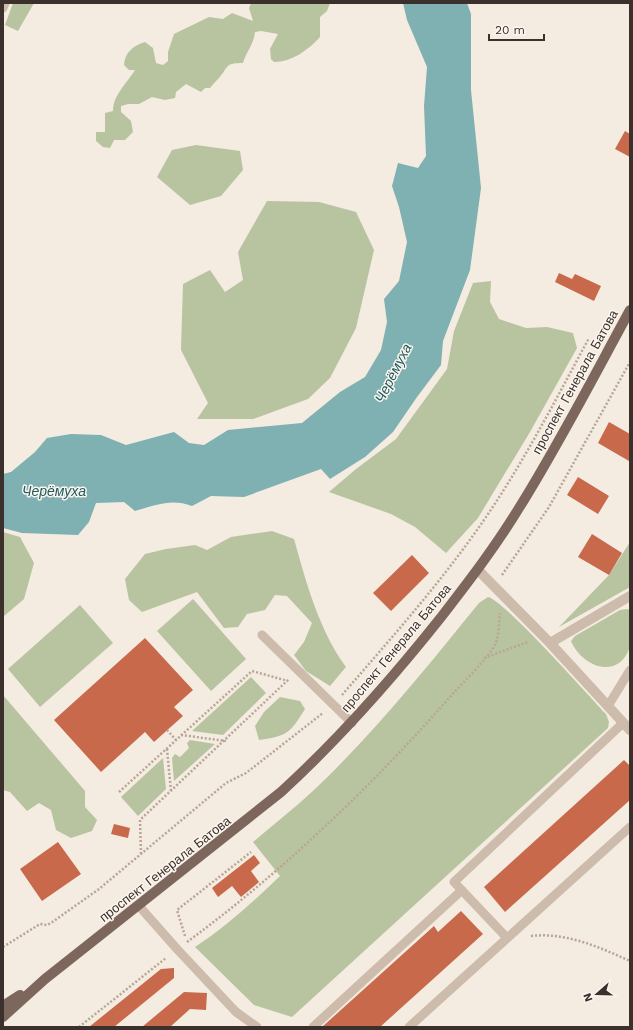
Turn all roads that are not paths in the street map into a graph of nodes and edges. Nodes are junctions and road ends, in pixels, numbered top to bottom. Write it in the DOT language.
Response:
graph roads {
  1 [pos="5,3"];
  2 [pos="3,8"];
  3 [pos="630,310"];
  4 [pos="478,570"];
  5 [pos="630,596"];
  6 [pos="262,635"];
  7 [pos="550,643"];
  8 [pos="630,670"];
  9 [pos="608,706"];
  10 [pos="352,723"];
  11 [pos="627,727"];
  12 [pos="630,827"];
  13 [pos="462,890"];
  14 [pos="139,906"];
  15 [pos="507,938"];
  16 [pos="45,979"];
  17 [pos="3,1006"];
  18 [pos="3,1017"];
  19 [pos="257,1027"];
  20 [pos="314,1027"];
  21 [pos="409,1027"];
  1 -- 2 [label="lane"];
  3 -- 4 [label="main road, проспект Генерала Батова"];
  4 -- 7 [label="street"];
  4 -- 10 [label="main road, проспект Генерала Батова"];
  5 -- 7 [label="street"];
  6 -- 10 [label="lane"];
  7 -- 9 [label="street"];
  8 -- 9 [label="lane"];
  9 -- 11 [label="street"];
  10 -- 14 [label="main road, проспект Генерала Батова"];
  11 -- 13 [label="lane"];
  12 -- 15 [label="lane"];
  13 -- 15 [label="lane"];
  13 -- 20 [label="lane"];
  14 -- 16 [label="main road, проспект Генерала Батова"];
  14 -- 19 [label="lane"];
  15 -- 21 [label="lane"];
  16 -- 17 [label="main road, проспект Генерала Батова"];
  16 -- 18 [label="main road, проспект Генерала Батова"];
}
